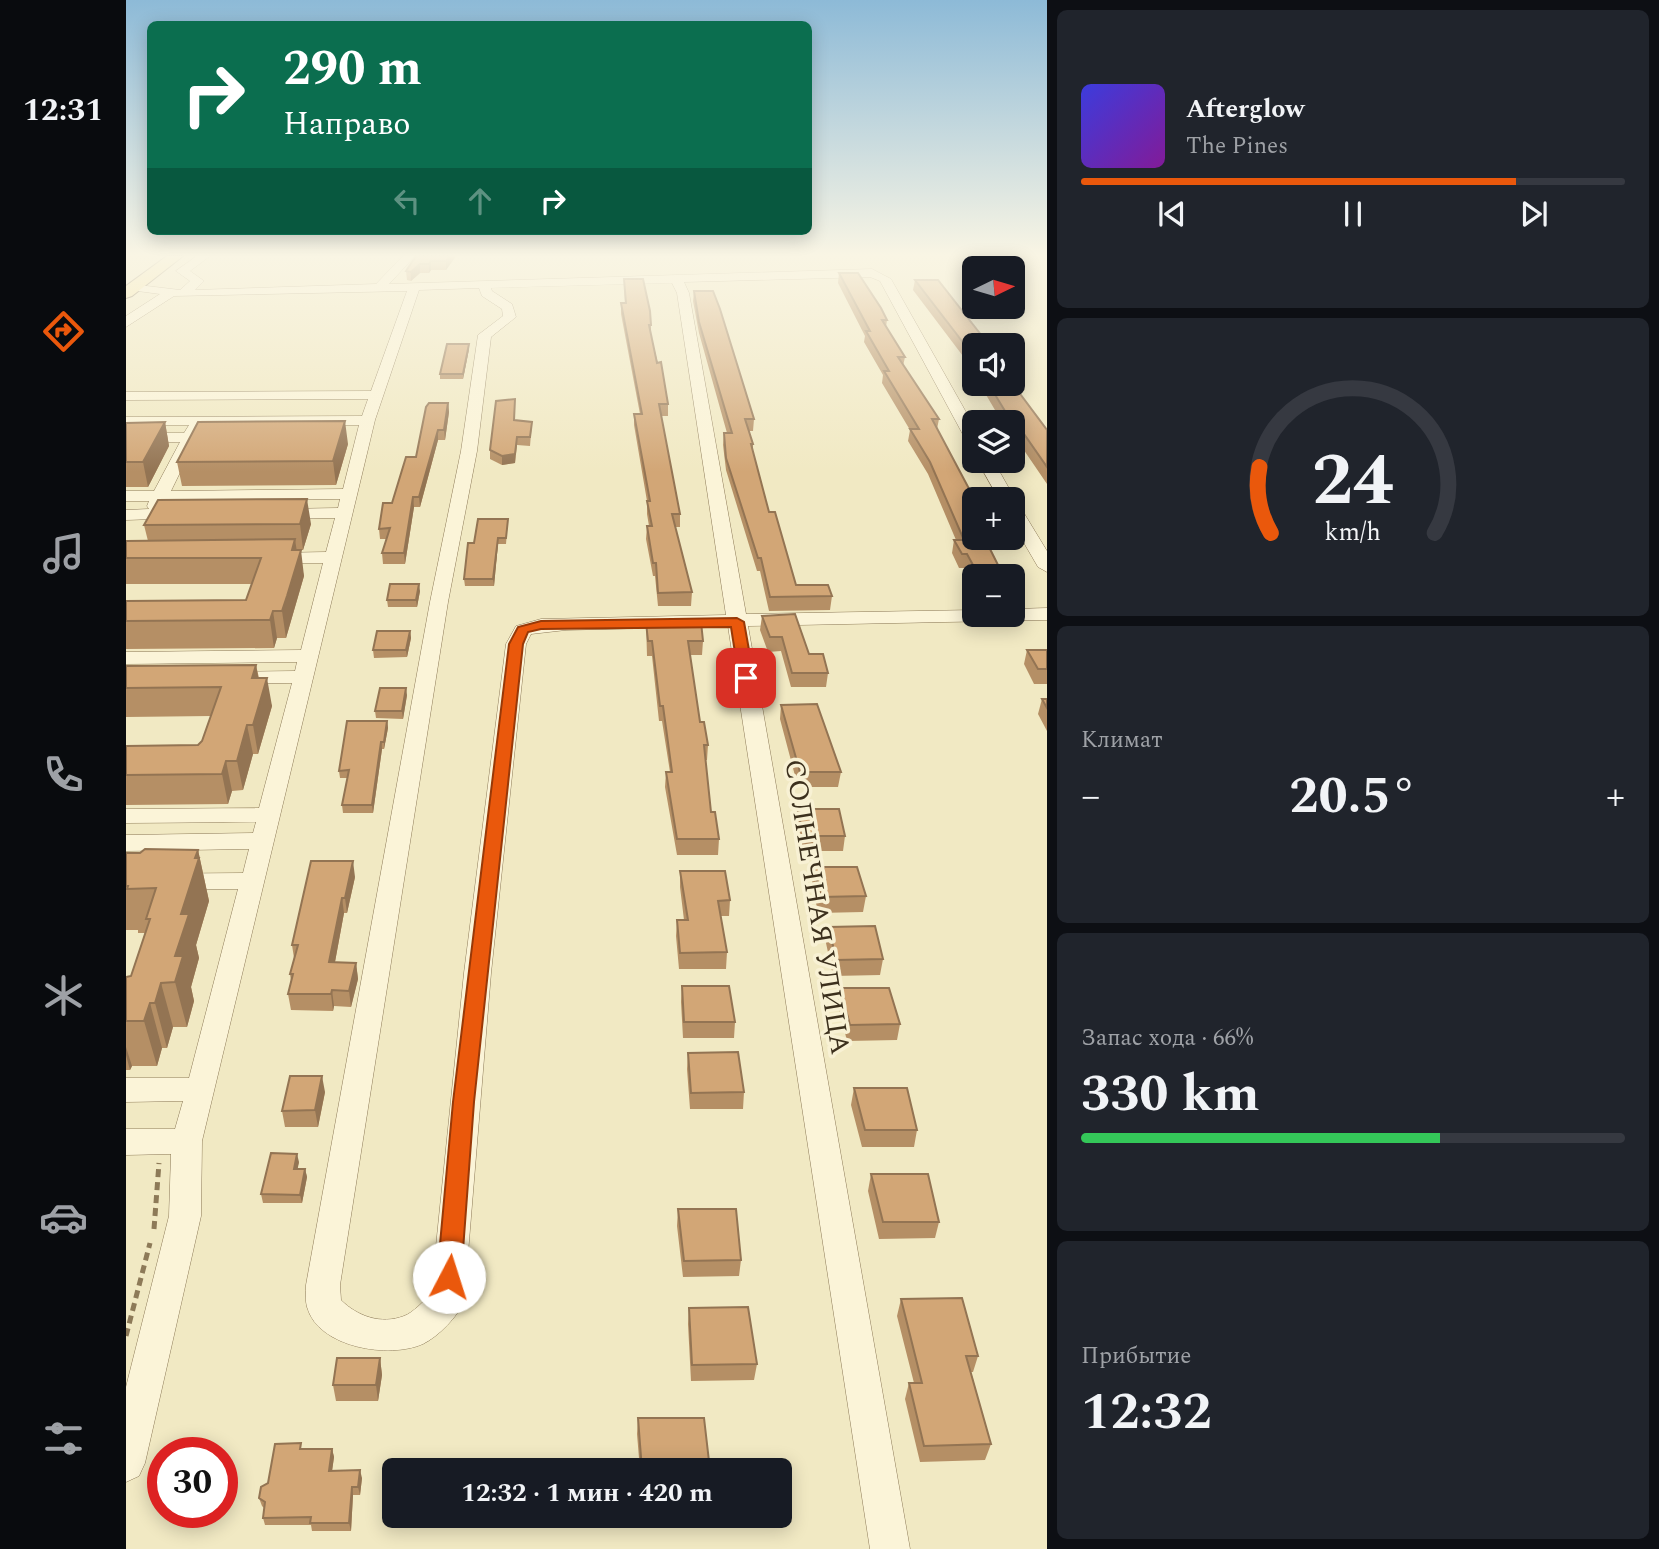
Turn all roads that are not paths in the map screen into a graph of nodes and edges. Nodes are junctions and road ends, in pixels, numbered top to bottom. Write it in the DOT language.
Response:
graph roads {
  1 [pos="400,328"];
  2 [pos="495,328"];
  3 [pos="689,328"];
  4 [pos="912,328"];
  5 [pos="213,395"];
  6 [pos="377,395"];
  7 [pos="126,396"];
  8 [pos="962,418"];
  9 [pos="126,421"];
  10 [pos="198,421"];
  11 [pos="366,428"];
  12 [pos="324,436"];
  13 [pos="242,437"];
  14 [pos="126,438"];
  15 [pos="188,438"];
  16 [pos="349,494"];
  17 [pos="126,496"];
  18 [pos="160,496"];
  19 [pos="344,513"];
  20 [pos="150,514"];
  21 [pos="191,514"];
  22 [pos="261,514"];
  23 [pos="126,515"];
  24 [pos="1025,530"];
  25 [pos="333,557"];
  26 [pos="250,558"];
  27 [pos="1046,567"];
  28 [pos="1046,614"];
  29 [pos="737,622"];
  30 [pos="309,656"];
  31 [pos="126,658"];
  32 [pos="304,677"];
  33 [pos="208,678"];
  34 [pos="126,816"];
  35 [pos="267,828"];
  36 [pos="126,843"];
  37 [pos="253,881"];
  38 [pos="126,882"];
  39 [pos="201,1089"];
  40 [pos="126,1090"];
  41 [pos="174,1141"];
  42 [pos="126,1142"];
  43 [pos="126,1463"];
  44 [pos="890,1549"];
  1 -- 6 [label="street"];
  2 -- 29 [label="street"];
  3 -- 29 [label="street, СОЛНЕЧНАЯ УЛИЦА"];
  4 -- 8 [label="street"];
  5 -- 6 [label="street"];
  5 -- 7 [label="street"];
  5 -- 10 [label="street"];
  6 -- 11 [label="street"];
  9 -- 10 [label="lane"];
  10 -- 11 [label="lane"];
  10 -- 15 [label="street"];
  11 -- 12 [label="street"];
  11 -- 16 [label="street"];
  13 -- 15 [label="street"];
  14 -- 15 [label="street"];
  15 -- 18 [label="street"];
  16 -- 18 [label="lane"];
  16 -- 19 [label="street"];
  17 -- 18 [label="lane"];
  18 -- 20 [label="street"];
  19 -- 22 [label="street"];
  19 -- 25 [label="street"];
  20 -- 21 [label="street"];
  20 -- 23 [label="street"];
  24 -- 27 [label="street"];
  25 -- 26 [label="street"];
  25 -- 30 [label="street"];
  28 -- 29 [label="street"];
  29 -- 44 [label="street, СОЛНЕЧНАЯ УЛИЦА"];
  30 -- 31 [label="street"];
  30 -- 32 [label="street"];
  32 -- 33 [label="street"];
  32 -- 35 [label="street"];
  34 -- 35 [label="street"];
  35 -- 36 [label="street"];
  35 -- 37 [label="street"];
  37 -- 38 [label="street"];
  37 -- 39 [label="street"];
  39 -- 40 [label="street"];
  39 -- 41 [label="lane"];
  41 -- 42 [label="lane"];
  41 -- 43 [label="street"];
}
